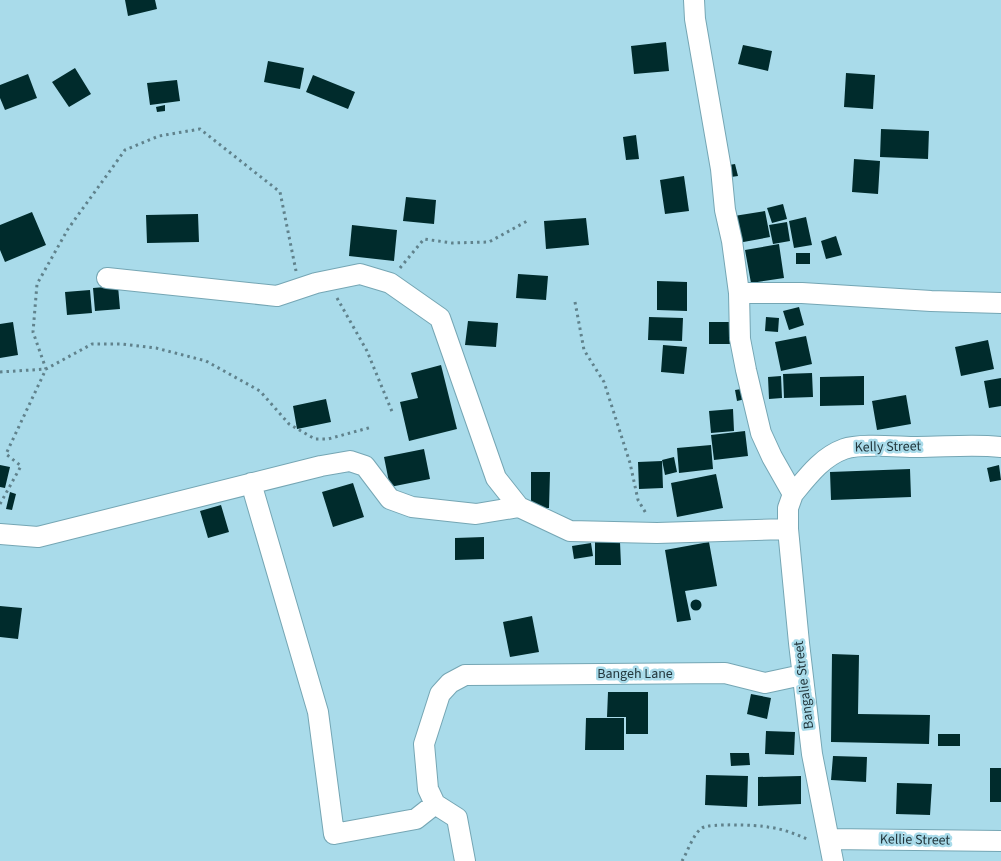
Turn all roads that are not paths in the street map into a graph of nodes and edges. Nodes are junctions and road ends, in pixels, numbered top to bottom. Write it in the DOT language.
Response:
graph roads {
  1 [pos="694,0"];
  2 [pos="107,278"];
  3 [pos="739,294"];
  4 [pos="1001,303"];
  5 [pos="1001,447"];
  6 [pos="251,483"];
  7 [pos="791,501"];
  8 [pos="520,507"];
  9 [pos="788,530"];
  10 [pos="0,534"];
  11 [pos="802,675"];
  12 [pos="435,804"];
  13 [pos="1001,841"];
  14 [pos="831,852"];
  15 [pos="465,861"];
  1 -- 3 [label="street"];
  2 -- 8 [label="street"];
  3 -- 4 [label="street"];
  3 -- 7 [label="street"];
  5 -- 7 [label="street, Kelly Street"];
  6 -- 8 [label="street"];
  6 -- 10 [label="street"];
  6 -- 12 [label="street"];
  7 -- 9 [label="street, Bangalie Street"];
  8 -- 9 [label="street"];
  9 -- 11 [label="street, Bangalie Street"];
  11 -- 12 [label="street, Bangeh Lane"];
  11 -- 14 [label="street, Bangalie Street"];
  12 -- 15 [label="street"];
  13 -- 14 [label="street, Kellie Street"];
}
